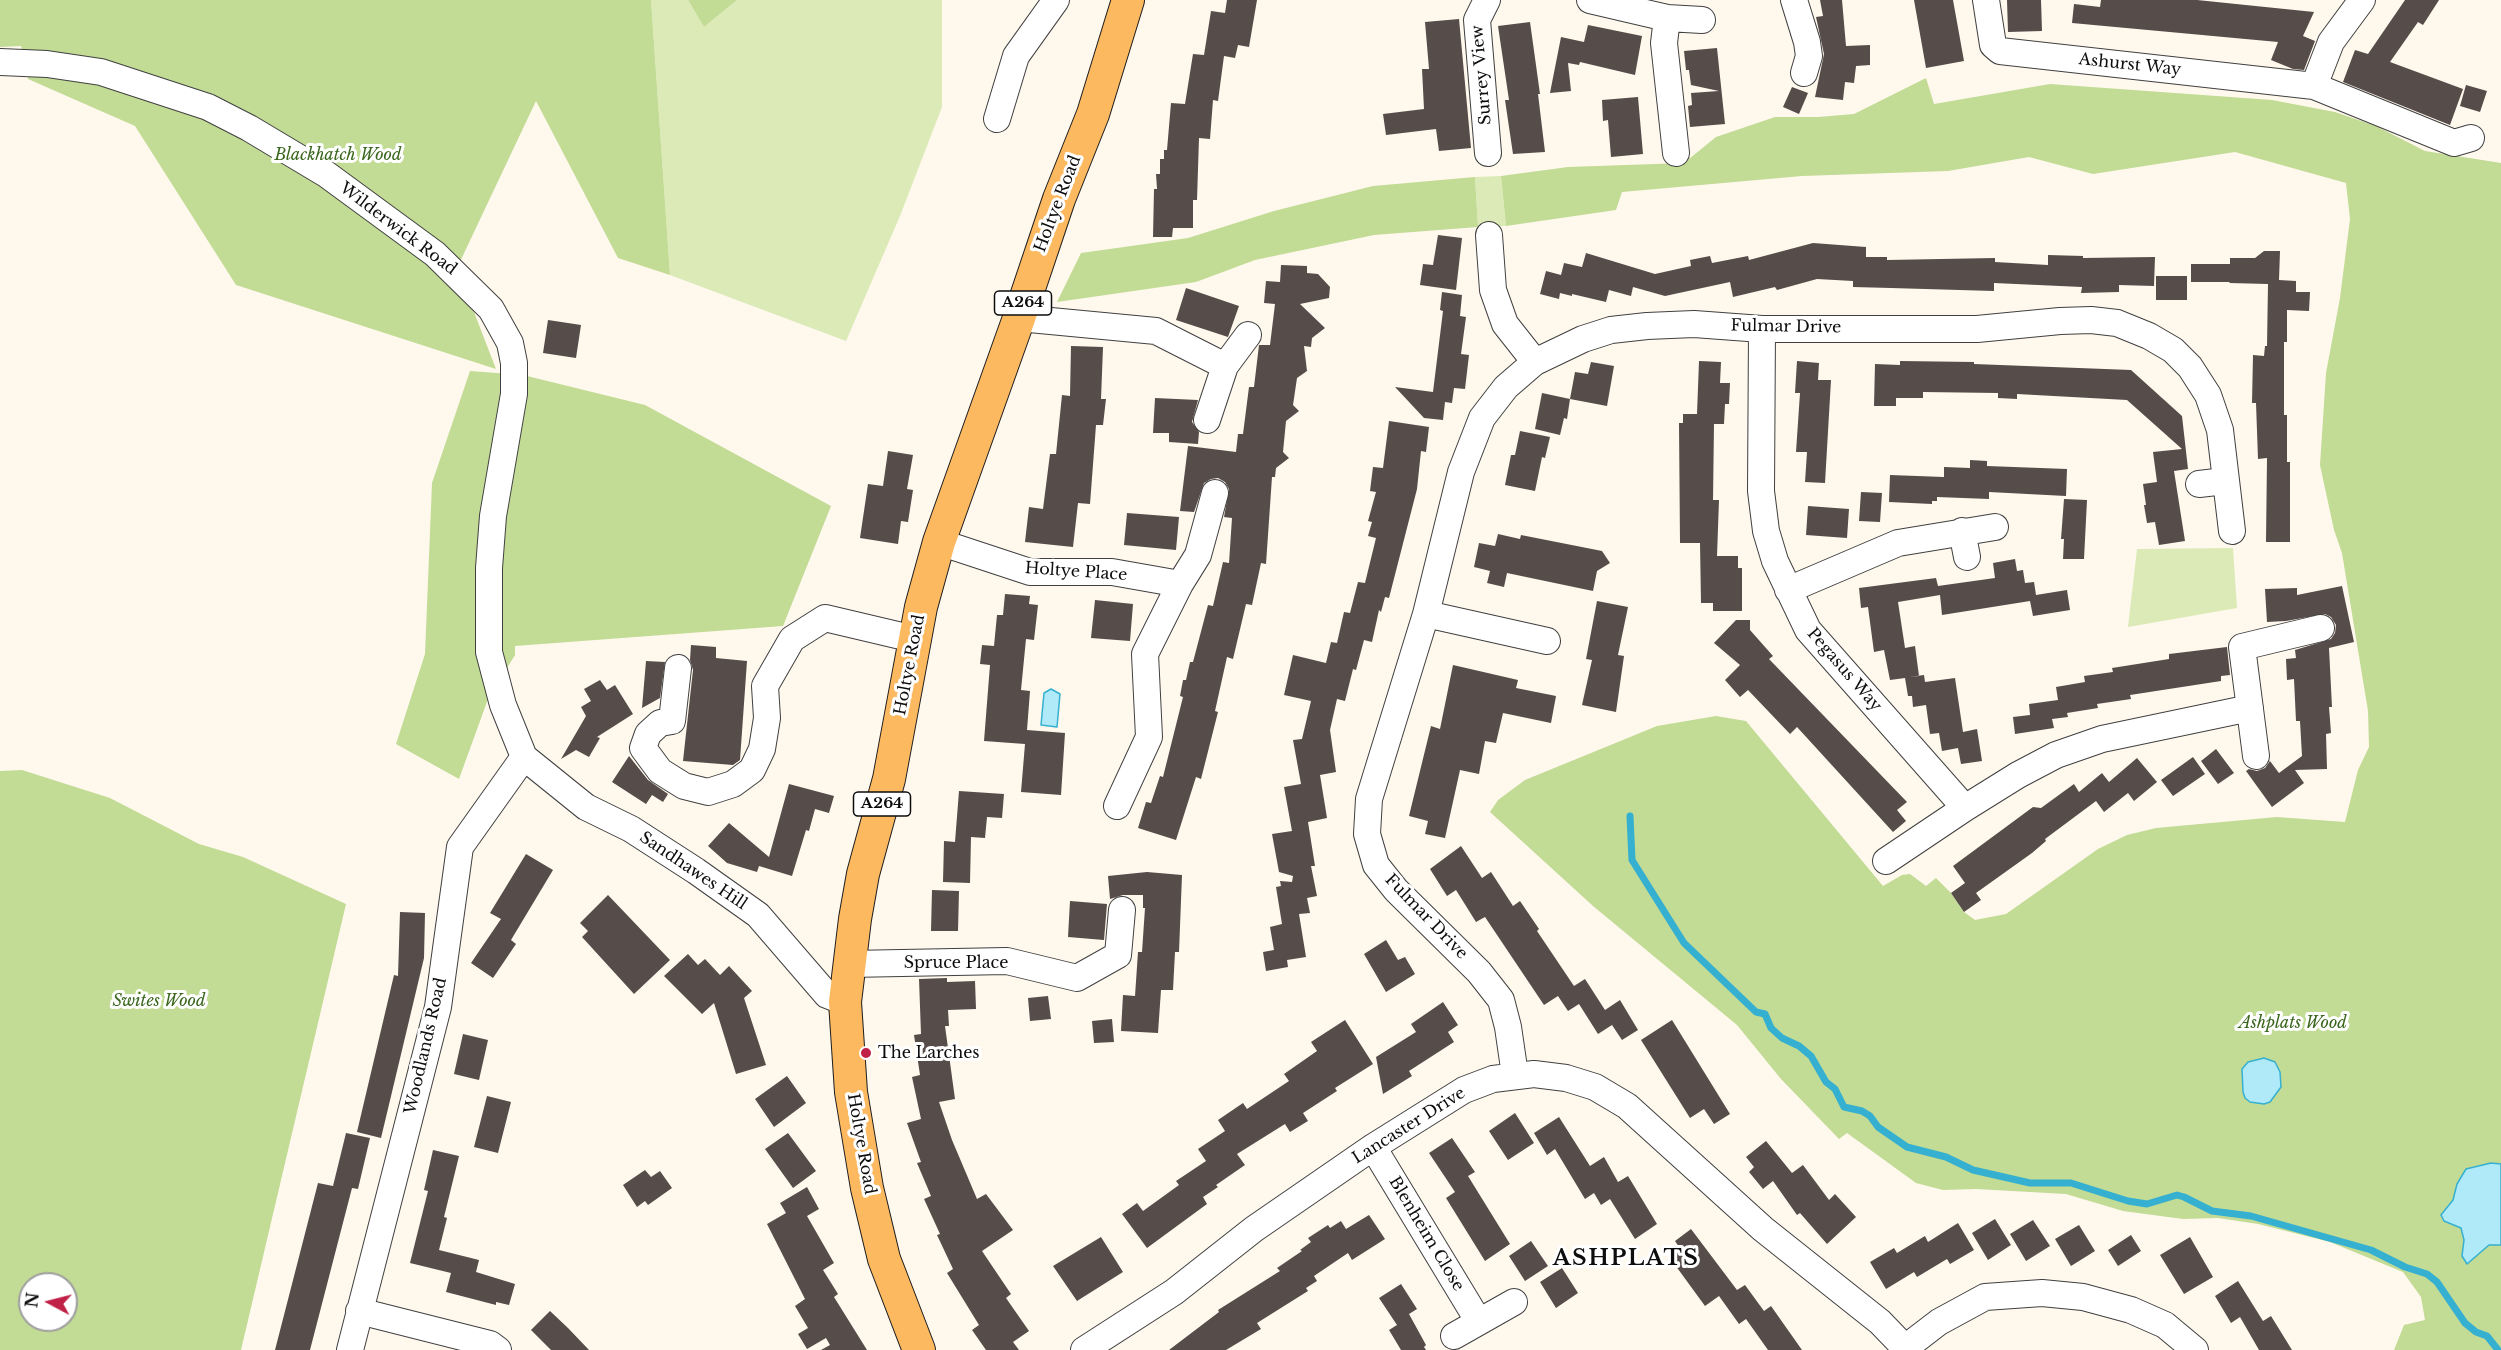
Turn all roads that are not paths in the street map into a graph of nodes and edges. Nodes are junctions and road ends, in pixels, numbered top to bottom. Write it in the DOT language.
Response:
graph roads {
  1 [pos="1056,0"];
  2 [pos="1128,0"];
  3 [pos="1487,0"];
  4 [pos="1590,0"];
  5 [pos="1794,0"];
  6 [pos="1986,0"];
  7 [pos="2362,0"];
  8 [pos="1667,18"];
  9 [pos="1702,21"];
  10 [pos="0,62"];
  11 [pos="1804,73"];
  12 [pos="2314,86"];
  13 [pos="997,119"];
  14 [pos="2471,138"];
  15 [pos="1488,153"];
  16 [pos="1676,153"];
  17 [pos="1489,235"];
  18 [pos="1019,318"];
  19 [pos="1762,329"];
  20 [pos="1248,335"];
  21 [pos="1535,362"];
  22 [pos="1225,366"];
  23 [pos="1208,420"];
  24 [pos="2224,481"];
  25 [pos="2199,484"];
  26 [pos="1215,493"];
  27 [pos="1995,526"];
  28 [pos="1962,531"];
  29 [pos="2232,531"];
  30 [pos="939,542"];
  31 [pos="1967,557"];
  32 [pos="1180,584"];
  33 [pos="1788,590"];
  34 [pos="1426,614"];
  35 [pos="2320,628"];
  36 [pos="914,639"];
  37 [pos="1547,641"];
  38 [pos="678,668"];
  39 [pos="2250,708"];
  40 [pos="2256,756"];
  41 [pos="524,757"];
  42 [pos="1117,807"];
  43 [pos="1965,808"];
  44 [pos="1886,861"];
  45 [pos="1122,910"];
  46 [pos="849,964"];
  47 [pos="845,1002"];
  48 [pos="1515,1075"];
  49 [pos="1373,1147"];
  50 [pos="1514,1302"];
  51 [pos="359,1311"];
  52 [pos="1479,1322"];
  53 [pos="1454,1336"];
  54 [pos="1906,1349"];
  55 [pos="350,1350"];
  56 [pos="498,1350"];
  57 [pos="919,1350"];
  58 [pos="1084,1350"];
  59 [pos="2195,1350"];
  1 -- 13 [label="street"];
  2 -- 18 [label="main road, Holtye Road / A264"];
  3 -- 15 [label="street, Surrey View"];
  4 -- 8 [label="street"];
  5 -- 11 [label="street"];
  6 -- 12 [label="street, Ashurst Way"];
  7 -- 12 [label="street"];
  8 -- 9 [label="street"];
  8 -- 16 [label="street"];
  10 -- 41 [label="street, Wilderwick Road"];
  12 -- 14 [label="street, Ashurst Way"];
  17 -- 21 [label="street"];
  18 -- 22 [label="street"];
  18 -- 30 [label="main road, Holtye Road / A264"];
  19 -- 21 [label="street, Fulmar Drive"];
  19 -- 24 [label="street, Fulmar Drive"];
  19 -- 33 [label="street, Pegasus Way"];
  20 -- 22 [label="street"];
  21 -- 34 [label="street, Fulmar Drive"];
  22 -- 23 [label="street"];
  24 -- 25 [label="street"];
  24 -- 29 [label="street, Fulmar Drive"];
  26 -- 32 [label="street"];
  27 -- 28 [label="street"];
  28 -- 31 [label="street"];
  28 -- 33 [label="street"];
  30 -- 32 [label="street, Holtye Place"];
  30 -- 36 [label="main road, Holtye Road / A264"];
  32 -- 42 [label="street"];
  33 -- 43 [label="street, Pegasus Way"];
  34 -- 37 [label="street"];
  34 -- 48 [label="street, Fulmar Drive"];
  35 -- 39 [label="street"];
  36 -- 38 [label="street"];
  36 -- 46 [label="main road, Holtye Road / A264"];
  39 -- 40 [label="street"];
  39 -- 43 [label="street"];
  41 -- 47 [label="street, Sandhawes Hill"];
  41 -- 51 [label="street, Woodlands Road"];
  43 -- 44 [label="street"];
  45 -- 46 [label="street, Spruce Place"];
  46 -- 47 [label="main road, Holtye Road / A264"];
  47 -- 57 [label="main road, Holtye Road / A264"];
  48 -- 49 [label="street, Lancaster Drive"];
  48 -- 54 [label="street, Lancaster Drive"];
  49 -- 52 [label="street, Blenheim Close"];
  49 -- 58 [label="street, Lancaster Drive"];
  50 -- 52 [label="street"];
  51 -- 55 [label="street, Woodlands Road"];
  51 -- 56 [label="street"];
  52 -- 53 [label="street"];
  54 -- 59 [label="street"];
}
